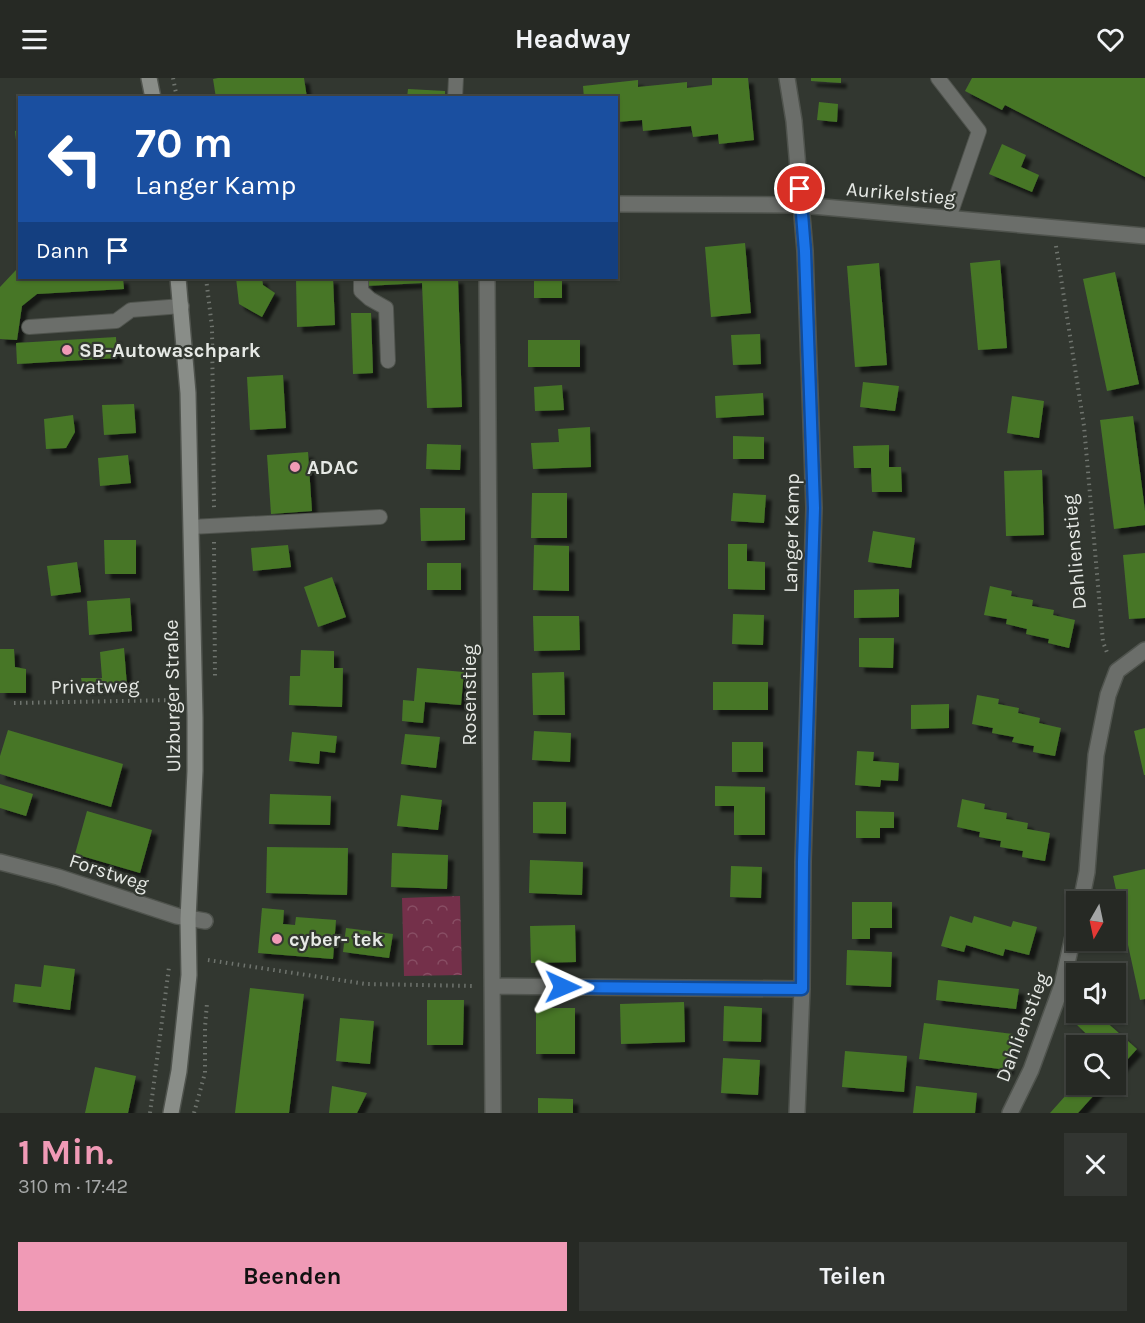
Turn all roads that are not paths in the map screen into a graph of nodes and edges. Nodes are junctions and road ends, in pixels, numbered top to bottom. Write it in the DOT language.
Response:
graph roads {
  1 [pos="149,78"];
  2 [pos="456,78"];
  3 [pos="787,78"];
  4 [pos="938,78"];
  5 [pos="153,96"];
  6 [pos="455,96"];
  7 [pos="618,204"];
  8 [pos="801,205"];
  9 [pos="949,218"];
  10 [pos="1145,236"];
  11 [pos="178,279"];
  12 [pos="361,279"];
  13 [pos="487,279"];
  14 [pos="182,306"];
  15 [pos="28,327"];
  16 [pos="388,361"];
  17 [pos="380,517"];
  18 [pos="191,527"];
  19 [pos="1145,650"];
  20 [pos="0,862"];
  21 [pos="1083,891"];
  22 [pos="188,919"];
  23 [pos="205,921"];
  24 [pos="1070,951"];
  25 [pos="492,986"];
  26 [pos="802,989"];
  27 [pos="171,1113"];
  28 [pos="493,1113"];
  29 [pos="797,1113"];
  30 [pos="1010,1113"];
  1 -- 5 [label="main road"];
  2 -- 6 [label="lane"];
  3 -- 8 [label="street, Langer Kamp"];
  4 -- 9 [label="lane"];
  7 -- 8 [label="street, Aurikelstieg"];
  8 -- 9 [label="street, Aurikelstieg"];
  8 -- 26 [label="street, Langer Kamp"];
  9 -- 10 [label="street, Aurikelstieg"];
  11 -- 14 [label="main road, Ulzburger Straße"];
  12 -- 16 [label="lane"];
  13 -- 25 [label="street, Rosenstieg"];
  14 -- 15 [label="lane"];
  14 -- 18 [label="main road, Ulzburger Straße"];
  17 -- 18 [label="lane"];
  18 -- 22 [label="main road, Ulzburger Straße"];
  19 -- 21 [label="street"];
  20 -- 22 [label="street, Forstweg"];
  22 -- 23 [label="street, Forstweg"];
  22 -- 27 [label="main road, Ulzburger Straße"];
  24 -- 30 [label="street, Dahlienstieg"];
  25 -- 26 [label="street"];
  25 -- 28 [label="street, Rosenstieg"];
  26 -- 29 [label="street, Langer Kamp"];
}
